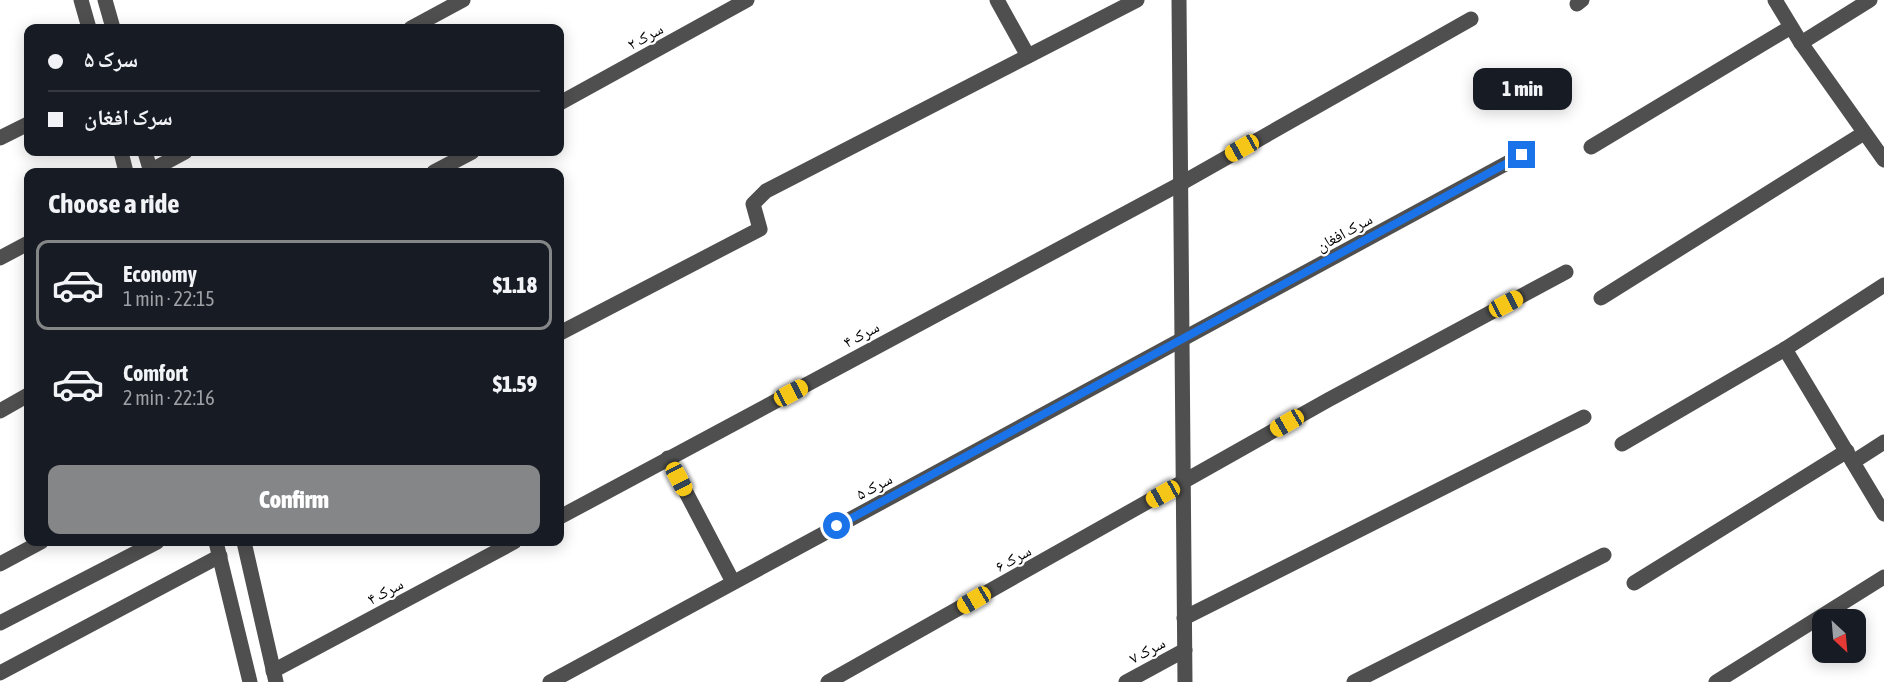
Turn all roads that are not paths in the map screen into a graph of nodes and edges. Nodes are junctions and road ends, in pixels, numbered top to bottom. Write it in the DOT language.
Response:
graph roads {
  1 [pos="81,0"];
  2 [pos="105,0"];
  3 [pos="463,0"];
  4 [pos="747,0"];
  5 [pos="998,0"];
  6 [pos="1137,0"];
  7 [pos="1179,0"];
  8 [pos="1775,0"];
  9 [pos="1870,0"];
  10 [pos="1471,19"];
  11 [pos="88,24"];
  12 [pos="112,24"];
  13 [pos="418,24"];
  14 [pos="1791,27"];
  15 [pos="1801,43"];
  16 [pos="1028,56"];
  17 [pos="564,101"];
  18 [pos="24,126"];
  19 [pos="1864,133"];
  20 [pos="0,138"];
  21 [pos="1592,147"];
  22 [pos="1882,154"];
  23 [pos="1522,155"];
  24 [pos="178,156"];
  25 [pos="464,156"];
  26 [pos="158,168"];
  27 [pos="442,168"];
  28 [pos="1180,184"];
  29 [pos="24,245"];
  30 [pos="0,258"];
  31 [pos="1566,272"];
  32 [pos="1884,285"];
  33 [pos="1601,298"];
  34 [pos="564,331"];
  35 [pos="1184,340"];
  36 [pos="1785,349"];
  37 [pos="24,397"];
  38 [pos="0,411"];
  39 [pos="1584,417"];
  40 [pos="1884,442"];
  41 [pos="1622,444"];
  42 [pos="1850,456"];
  43 [pos="668,458"];
  44 [pos="1184,482"];
  45 [pos="1884,514"];
  46 [pos="564,515"];
  47 [pos="34,546"];
  48 [pos="149,546"];
  49 [pos="245,546"];
  50 [pos="507,546"];
  51 [pos="218,549"];
  52 [pos="1604,555"];
  53 [pos="0,564"];
  54 [pos="1884,577"];
  55 [pos="733,582"];
  56 [pos="1634,583"];
  57 [pos="1184,618"];
  58 [pos="0,623"];
  59 [pos="1185,650"];
  60 [pos="0,673"];
  61 [pos="274,677"];
  62 [pos="249,682"];
  63 [pos="550,682"];
  64 [pos="828,682"];
  65 [pos="1126,682"];
  66 [pos="1185,682"];
  67 [pos="1354,682"];
  68 [pos="1716,682"];
  1 -- 11 [label="street"];
  2 -- 12 [label="street"];
  3 -- 13 [label="street"];
  4 -- 17 [label="street, سرک ۲"];
  5 -- 16 [label="street"];
  6 -- 16 [label="street"];
  7 -- 28 [label="street"];
  8 -- 14 [label="street"];
  9 -- 15 [label="street"];
  10 -- 28 [label="street, سرک ۴"];
  14 -- 15 [label="street"];
  14 -- 21 [label="street"];
  15 -- 19 [label="street"];
  16 -- 34 [label="street"];
  18 -- 20 [label="street"];
  19 -- 22 [label="street"];
  19 -- 33 [label="street"];
  23 -- 35 [label="street, سرک افغان"];
  24 -- 26 [label="street"];
  25 -- 27 [label="street"];
  28 -- 35 [label="street"];
  28 -- 43 [label="street, سرک ۴"];
  29 -- 30 [label="street"];
  31 -- 44 [label="street, سرک ۶"];
  32 -- 36 [label="street"];
  35 -- 44 [label="street"];
  35 -- 55 [label="street, سرک ۵"];
  36 -- 41 [label="street"];
  36 -- 42 [label="street"];
  37 -- 38 [label="street"];
  39 -- 57 [label="street"];
  40 -- 42 [label="street"];
  42 -- 45 [label="street"];
  42 -- 56 [label="street"];
  43 -- 46 [label="street, سرک ۴"];
  43 -- 55 [label="street"];
  44 -- 57 [label="street"];
  44 -- 64 [label="street, سرک ۶"];
  47 -- 53 [label="street"];
  48 -- 58 [label="street"];
  49 -- 61 [label="street"];
  50 -- 61 [label="street, سرک ۴"];
  51 -- 60 [label="street"];
  51 -- 62 [label="street"];
  52 -- 67 [label="street"];
  54 -- 68 [label="street"];
  55 -- 63 [label="street, سرک ۵"];
  57 -- 59 [label="street"];
  59 -- 65 [label="street, سرک ۷"];
  59 -- 66 [label="street"];
}
